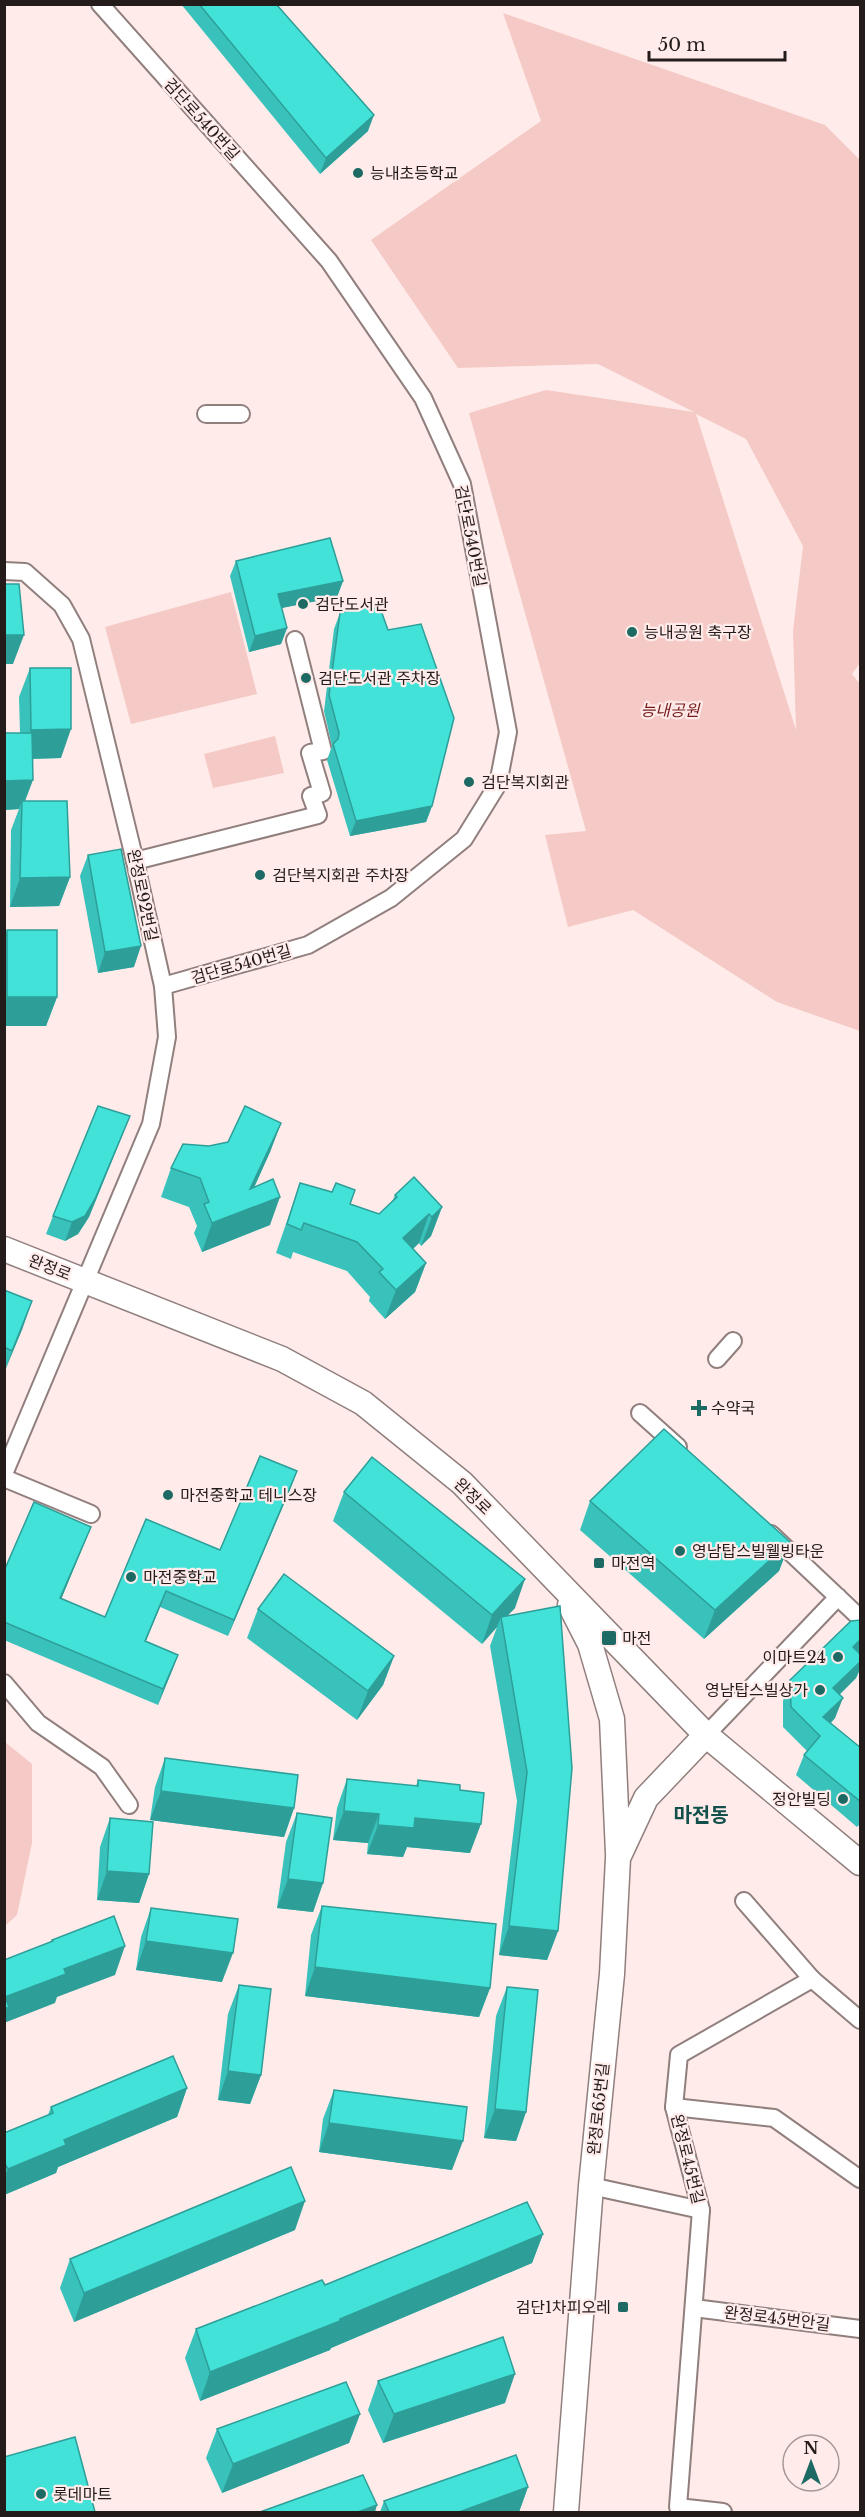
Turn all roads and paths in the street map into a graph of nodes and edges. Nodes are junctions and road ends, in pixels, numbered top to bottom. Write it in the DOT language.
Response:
graph roads {
  1 [pos="100,4"];
  2 [pos="206,414"];
  3 [pos="241,414"];
  4 [pos="4,571"];
  5 [pos="295,640"];
  6 [pos="135,861"];
  7 [pos="163,986"];
  8 [pos="4,1249"];
  9 [pos="87,1281"];
  10 [pos="733,1341"];
  11 [pos="717,1359"];
  12 [pos="640,1413"];
  13 [pos="692,1460"];
  14 [pos="4,1476"];
  15 [pos="91,1514"];
  16 [pos="760,1524"];
  17 [pos="559,1583"];
  18 [pos="838,1597"];
  19 [pos="861,1618"];
  20 [pos="4,1683"];
  21 [pos="706,1735"];
  22 [pos="129,1805"];
  23 [pos="618,1858"];
  24 [pos="861,1863"];
  25 [pos="744,1901"];
  26 [pos="812,1978"];
  27 [pos="861,2020"];
  28 [pos="674,2107"];
  29 [pos="861,2179"];
  30 [pos="591,2186"];
  31 [pos="701,2210"];
  32 [pos="694,2307"];
  33 [pos="861,2329"];
  34 [pos="566,2512"];
  35 [pos="723,2512"];
  1 -- 7 [label="street, 검단로540번길"];
  2 -- 3 [label="street"];
  4 -- 6 [label="street, 완정로92번길"];
  5 -- 6 [label="street"];
  6 -- 7 [label="street, 완정로92번길"];
  7 -- 9 [label="street, 완정로92번길"];
  8 -- 9 [label="street, 완정로"];
  9 -- 14 [label="street, 완정로92번길"];
  9 -- 17 [label="street, 완정로"];
  10 -- 11 [label="street"];
  12 -- 13 [label="street"];
  14 -- 15 [label="street"];
  16 -- 18 [label="street"];
  17 -- 21 [label="street, 완정로"];
  17 -- 23 [label="street"];
  18 -- 19 [label="street"];
  18 -- 21 [label="street"];
  20 -- 22 [label="street"];
  21 -- 23 [label="street, 완정로65번길"];
  21 -- 24 [label="street, 완정로"];
  23 -- 30 [label="street, 완정로65번길"];
  25 -- 26 [label="street"];
  26 -- 27 [label="street"];
  26 -- 28 [label="street, 완정로45번길"];
  28 -- 29 [label="street"];
  28 -- 31 [label="street, 완정로45번길"];
  30 -- 31 [label="street"];
  30 -- 34 [label="street, 완정로65번길"];
  31 -- 32 [label="street, 완정로45번길"];
  32 -- 33 [label="street, 완정로45번안길"];
  32 -- 35 [label="street, 완정로45번길"];
}
